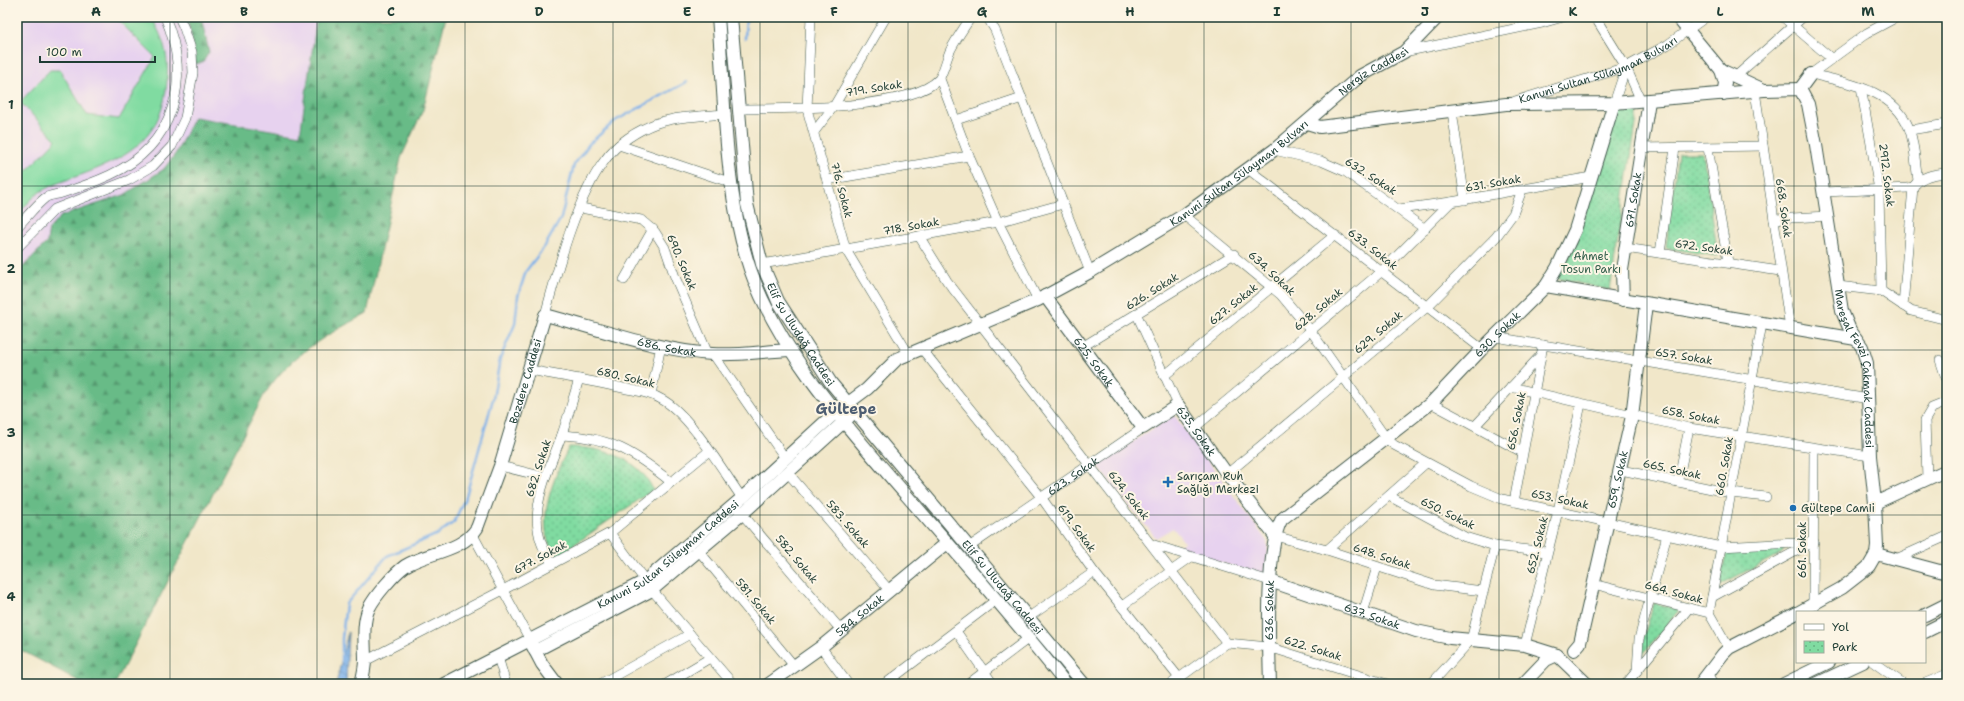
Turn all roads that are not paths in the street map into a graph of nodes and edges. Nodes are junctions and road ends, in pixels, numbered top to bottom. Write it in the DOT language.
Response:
graph roads {
  1 [pos="165,17"];
  2 [pos="179,17"];
  3 [pos="718,17"];
  4 [pos="731,17"];
  5 [pos="811,17"];
  6 [pos="886,17"];
  7 [pos="972,17"];
  8 [pos="987,17"];
  9 [pos="1438,17"];
  10 [pos="1563,17"];
  11 [pos="1595,17"];
  12 [pos="1677,17"];
  13 [pos="1706,17"];
  14 [pos="1783,17"];
  15 [pos="1803,17"];
  16 [pos="1897,17"];
  17 [pos="1793,25"];
  18 [pos="1688,31"];
  19 [pos="1404,52"];
  20 [pos="1832,59"];
  21 [pos="1626,67"];
  22 [pos="1721,70"];
  23 [pos="1811,74"];
  24 [pos="1735,77"];
  25 [pos="940,78"];
  26 [pos="1861,87"];
  27 [pos="1760,90"];
  28 [pos="1800,90"];
  29 [pos="1724,94"];
  30 [pos="1022,98"];
  31 [pos="1645,101"];
  32 [pos="1614,103"];
  33 [pos="1506,104"];
  34 [pos="834,106"];
  35 [pos="739,109"];
  36 [pos="808,109"];
  37 [pos="1452,111"];
  38 [pos="726,114"];
  39 [pos="956,120"];
  40 [pos="1307,123"];
  41 [pos="1947,124"];
  42 [pos="1910,130"];
  43 [pos="814,132"];
  44 [pos="619,145"];
  45 [pos="1763,146"];
  46 [pos="1640,148"];
  47 [pos="1675,148"];
  48 [pos="1708,148"];
  49 [pos="1274,150"];
  50 [pos="969,156"];
  51 [pos="1248,169"];
  52 [pos="1947,173"];
  53 [pos="1591,177"];
  54 [pos="827,180"];
  55 [pos="732,183"];
  56 [pos="1915,183"];
  57 [pos="1522,190"];
  58 [pos="1879,190"];
  59 [pos="1825,192"];
  60 [pos="1465,200"];
  61 [pos="1452,202"];
  62 [pos="1063,204"];
  63 [pos="580,208"];
  64 [pos="1399,209"];
  65 [pos="1184,215"];
  66 [pos="1828,216"];
  67 [pos="1774,219"];
  68 [pos="998,222"];
  69 [pos="17,227"];
  70 [pos="653,229"];
  71 [pos="1425,229"];
  72 [pos="1335,235"];
  73 [pos="919,236"];
  74 [pos="17,248"];
  75 [pos="1625,248"];
  76 [pos="846,250"];
  77 [pos="1660,253"];
  78 [pos="1234,254"];
  79 [pos="1728,262"];
  80 [pos="762,264"];
  81 [pos="1382,271"];
  82 [pos="1780,271"];
  83 [pos="1090,272"];
  84 [pos="624,280"];
  85 [pos="1546,286"];
  86 [pos="1838,286"];
  87 [pos="1273,287"];
  88 [pos="1881,291"];
  89 [pos="1042,298"];
  90 [pos="1623,300"];
  91 [pos="1646,304"];
  92 [pos="1903,306"];
  93 [pos="1427,307"];
  94 [pos="546,315"];
  95 [pos="1137,315"];
  96 [pos="1947,320"];
  97 [pos="982,324"];
  98 [pos="1762,324"];
  99 [pos="1790,328"];
  100 [pos="1311,331"];
  101 [pos="1495,336"];
  102 [pos="1856,339"];
  103 [pos="660,346"];
  104 [pos="921,348"];
  105 [pos="1082,348"];
  106 [pos="1482,349"];
  107 [pos="1542,349"];
  108 [pos="791,350"];
  109 [pos="908,353"];
  110 [pos="711,354"];
  111 [pos="1940,360"];
  112 [pos="1639,361"];
  113 [pos="530,370"];
  114 [pos="1164,376"];
  115 [pos="1344,377"];
  116 [pos="579,379"];
  117 [pos="1752,379"];
  118 [pos="1947,380"];
  119 [pos="1511,387"];
  120 [pos="867,389"];
  121 [pos="651,394"];
  122 [pos="1534,394"];
  123 [pos="1869,399"];
  124 [pos="1947,402"];
  125 [pos="1431,403"];
  126 [pos="1580,404"];
  127 [pos="1178,405"];
  128 [pos="852,407"];
  129 [pos="836,412"];
  130 [pos="1632,416"];
  131 [pos="843,422"];
  132 [pos="1475,426"];
  133 [pos="1143,428"];
  134 [pos="1194,428"];
  135 [pos="1689,428"];
  136 [pos="562,435"];
  137 [pos="1741,436"];
  138 [pos="1386,438"];
  139 [pos="1814,448"];
  140 [pos="709,451"];
  141 [pos="1522,452"];
  142 [pos="1870,456"];
  143 [pos="785,458"];
  144 [pos="1426,463"];
  145 [pos="1090,464"];
  146 [pos="500,466"];
  147 [pos="1621,470"];
  148 [pos="1947,470"];
  149 [pos="788,473"];
  150 [pos="1228,474"];
  151 [pos="545,477"];
  152 [pos="1927,479"];
  153 [pos="671,482"];
  154 [pos="1678,482"];
  155 [pos="1731,493"];
  156 [pos="1389,496"];
  157 [pos="1041,497"];
  158 [pos="1766,497"];
  159 [pos="1514,502"];
  160 [pos="1875,503"];
  161 [pos="740,505"];
  162 [pos="1558,511"];
  163 [pos="1609,522"];
  164 [pos="610,533"];
  165 [pos="473,535"];
  166 [pos="1667,535"];
  167 [pos="1275,536"];
  168 [pos="1947,536"];
  169 [pos="1814,542"];
  170 [pos="947,543"];
  171 [pos="1151,544"];
  172 [pos="1495,546"];
  173 [pos="969,547"];
  174 [pos="1721,547"];
  175 [pos="1327,550"];
  176 [pos="699,551"];
  177 [pos="1546,552"];
  178 [pos="1876,554"];
  179 [pos="1191,557"];
  180 [pos="1896,559"];
  181 [pos="553,564"];
  182 [pos="1377,567"];
  183 [pos="1172,570"];
  184 [pos="1094,572"];
  185 [pos="1947,573"];
  186 [pos="1270,581"];
  187 [pos="1593,584"];
  188 [pos="649,586"];
  189 [pos="503,590"];
  190 [pos="889,590"];
  191 [pos="1484,591"];
  192 [pos="1650,597"];
  193 [pos="1712,597"];
  194 [pos="996,600"];
  195 [pos="1947,604"];
  196 [pos="1122,606"];
  197 [pos="1689,608"];
  198 [pos="1803,610"];
  199 [pos="1363,613"];
  200 [pos="1709,614"];
  201 [pos="1796,614"];
  202 [pos="1926,614"];
  203 [pos="1028,617"];
  204 [pos="1947,621"];
  205 [pos="841,630"];
  206 [pos="956,631"];
  207 [pos="1926,632"];
  208 [pos="690,634"];
  209 [pos="1029,638"];
  210 [pos="1471,640"];
  211 [pos="1227,643"];
  212 [pos="1525,645"];
  213 [pos="532,646"];
  214 [pos="821,647"];
  215 [pos="1269,647"];
  216 [pos="1729,648"];
  217 [pos="1574,650"];
  218 [pos="1557,655"];
  219 [pos="498,657"];
  220 [pos="710,658"];
  221 [pos="365,661"];
  222 [pos="1802,663"];
  223 [pos="1828,663"];
  224 [pos="1861,663"];
  225 [pos="1874,663"];
  226 [pos="795,666"];
  227 [pos="985,671"];
  228 [pos="1636,671"];
  229 [pos="1708,672"];
  230 [pos="1947,674"];
  231 [pos="464,679"];
  232 [pos="1802,680"];
  233 [pos="1178,682"];
  234 [pos="361,684"];
  235 [pos="444,684"];
  236 [pos="506,684"];
  237 [pos="557,684"];
  238 [pos="600,684"];
  239 [pos="666,684"];
  240 [pos="733,684"];
  241 [pos="769,684"];
  242 [pos="848,684"];
  243 [pos="885,684"];
  244 [pos="968,684"];
  245 [pos="993,684"];
  246 [pos="1066,684"];
  247 [pos="1084,684"];
  248 [pos="1270,684"];
  249 [pos="1387,684"];
  250 [pos="1431,684"];
  251 [pos="1523,684"];
  252 [pos="1587,684"];
  253 [pos="1626,684"];
  254 [pos="1700,684"];
  255 [pos="1714,684"];
  256 [pos="1784,684"];
  257 [pos="1816,684"];
  258 [pos="1904,684"];
  259 [pos="1923,684"];
  1 -- 69 [label="street"];
  2 -- 74 [label="street"];
  3 -- 38 [label="street, Elif Su Uludağ Caddesi"];
  4 -- 35 [label="street, Elif Su Uludağ Caddesi"];
  5 -- 36 [label="street, 716. Sokak"];
  6 -- 34 [label="street"];
  7 -- 25 [label="street"];
  8 -- 30 [label="street"];
  9 -- 19 [label="street, Nergiz Caddesi"];
  10 -- 19 [label="street"];
  11 -- 21 [label="street"];
  12 -- 18 [label="street"];
  13 -- 18 [label="street, Kanuni Sultan Sülayman Bulvarı"];
  14 -- 17 [label="street"];
  15 -- 17 [label="street"];
  16 -- 20 [label="street"];
  17 -- 20 [label="street"];
  17 -- 24 [label="street"];
  18 -- 21 [label="street, Kanuni Sultan Sülayman Bulvarı"];
  18 -- 22 [label="street"];
  19 -- 40 [label="street, Nergiz Caddesi"];
  20 -- 23 [label="street"];
  21 -- 31 [label="street"];
  21 -- 32 [label="street, 630. Sokak"];
  21 -- 33 [label="street, Kanuni Sultan Sülayman Bulvarı"];
  22 -- 24 [label="street"];
  22 -- 29 [label="street"];
  23 -- 26 [label="street"];
  23 -- 28 [label="street"];
  24 -- 27 [label="street"];
  25 -- 34 [label="street, 719. Sokak"];
  25 -- 39 [label="street"];
  26 -- 42 [label="street"];
  26 -- 58 [label="street, 2912. Sokak"];
  27 -- 28 [label="street"];
  27 -- 29 [label="street"];
  27 -- 45 [label="street, 668. Sokak"];
  28 -- 59 [label="street, Mareşal Fevzi Çakmak Caddesi"];
  29 -- 31 [label="street"];
  30 -- 39 [label="street"];
  30 -- 62 [label="street"];
  31 -- 32 [label="street"];
  31 -- 46 [label="street, 671. Sokak"];
  32 -- 33 [label="street"];
  32 -- 53 [label="street, 630. Sokak"];
  33 -- 37 [label="street, Kanuni Sultan Sülayman Bulvarı"];
  34 -- 36 [label="street, 719. Sokak"];
  34 -- 43 [label="street"];
  35 -- 36 [label="street, 719. Sokak"];
  35 -- 80 [label="street, Elif Su Uludağ Caddesi"];
  36 -- 43 [label="street, 716. Sokak"];
  37 -- 40 [label="street, Kanuni Sultan Sülayman Bulvarı"];
  37 -- 60 [label="street"];
  38 -- 44 [label="street, Bozdere Caddesi"];
  38 -- 55 [label="street, Elif Su Uludağ Caddesi"];
  39 -- 50 [label="street"];
  40 -- 49 [label="street, Kanuni Sultan Sülayman Bulvarı"];
  41 -- 42 [label="street"];
  42 -- 56 [label="street"];
  43 -- 54 [label="street, 716. Sokak"];
  44 -- 55 [label="street"];
  44 -- 63 [label="street, Bozdere Caddesi"];
  45 -- 48 [label="street"];
  45 -- 67 [label="street, 668. Sokak"];
  46 -- 47 [label="street"];
  46 -- 75 [label="street, 671. Sokak"];
  47 -- 48 [label="street"];
  47 -- 77 [label="street"];
  48 -- 79 [label="street"];
  49 -- 51 [label="street, Kanuni Sultan Sülayman Bulvarı"];
  49 -- 64 [label="street, 632. Sokak"];
  50 -- 54 [label="street"];
  50 -- 68 [label="street"];
  51 -- 65 [label="street, Kanuni Sultan Sülayman Bulvarı"];
  51 -- 72 [label="street, 633. Sokak"];
  52 -- 56 [label="street"];
  53 -- 57 [label="street, 631. Sokak"];
  53 -- 85 [label="street, 630. Sokak"];
  54 -- 76 [label="street, 716. Sokak"];
  55 -- 108 [label="street, Elif Su Uludağ Caddesi"];
  56 -- 58 [label="street"];
  56 -- 92 [label="street"];
  57 -- 60 [label="street, 631. Sokak"];
  57 -- 93 [label="street, 629. Sokak"];
  58 -- 59 [label="street"];
  58 -- 88 [label="street, 2912. Sokak"];
  59 -- 66 [label="street, Mareşal Fevzi Çakmak Caddesi"];
  60 -- 61 [label="street, 631. Sokak"];
  61 -- 64 [label="street, 631. Sokak"];
  61 -- 71 [label="street, 628. Sokak"];
  62 -- 68 [label="street, 718. Sokak"];
  62 -- 83 [label="street"];
  63 -- 70 [label="street, 690. Sokak"];
  63 -- 94 [label="street, Bozdere Caddesi"];
  64 -- 71 [label="street, 632. Sokak"];
  65 -- 78 [label="street, 634. Sokak"];
  65 -- 83 [label="street, Kanuni Sultan Sülayman Bulvarı"];
  66 -- 67 [label="street"];
  66 -- 86 [label="street, Mareşal Fevzi Çakmak Caddesi"];
  67 -- 82 [label="street, 668. Sokak"];
  68 -- 73 [label="street, 718. Sokak"];
  68 -- 89 [label="street"];
  70 -- 84 [label="street"];
  70 -- 110 [label="street, 690. Sokak"];
  71 -- 81 [label="street, 628. Sokak"];
  72 -- 81 [label="street, 633. Sokak"];
  72 -- 87 [label="street, 627. Sokak"];
  73 -- 76 [label="street, 718. Sokak"];
  73 -- 97 [label="street, 624. Sokak"];
  75 -- 77 [label="street, 672. Sokak"];
  75 -- 90 [label="street, 671. Sokak"];
  76 -- 80 [label="street, 718. Sokak"];
  76 -- 109 [label="street, 716. Sokak"];
  77 -- 79 [label="street, 672. Sokak"];
  78 -- 87 [label="street, 634. Sokak"];
  78 -- 95 [label="street, 626. Sokak"];
  79 -- 82 [label="street, 672. Sokak"];
  80 -- 128 [label="street, Elif Su Uludağ Caddesi"];
  81 -- 93 [label="street, 633. Sokak"];
  81 -- 100 [label="street, 628. Sokak"];
  82 -- 99 [label="street, 668. Sokak"];
  83 -- 89 [label="street, Kanuni Sultan Sülayman Bulvarı"];
  85 -- 90 [label="street"];
  85 -- 101 [label="street, 630. Sokak"];
  86 -- 88 [label="street"];
  86 -- 102 [label="street, Mareşal Fevzi Çakmak Caddesi"];
  87 -- 100 [label="street, 634. Sokak"];
  87 -- 114 [label="street, 627. Sokak"];
  88 -- 92 [label="street"];
  89 -- 97 [label="street, Kanuni Sultan Sülayman Bulvarı"];
  89 -- 105 [label="street, 625. Sokak"];
  90 -- 91 [label="street"];
  91 -- 98 [label="street"];
  91 -- 112 [label="street, 659. Sokak"];
  92 -- 96 [label="street"];
  93 -- 106 [label="street, 633. Sokak"];
  93 -- 115 [label="street, 629. Sokak"];
  94 -- 103 [label="street, 686. Sokak"];
  94 -- 113 [label="street, Bozdere Caddesi"];
  95 -- 105 [label="street, 626. Sokak"];
  95 -- 114 [label="street, 635. Sokak"];
  97 -- 104 [label="street, Kanuni Sultan Sülayman Bulvarı"];
  97 -- 145 [label="street, 624. Sokak"];
  98 -- 99 [label="street"];
  98 -- 117 [label="street, 660. Sokak"];
  99 -- 102 [label="street"];
  100 -- 115 [label="street, 634. Sokak"];
  100 -- 134 [label="street, 628. Sokak"];
  101 -- 106 [label="street, 630. Sokak"];
  101 -- 107 [label="street, 657. Sokak"];
  102 -- 123 [label="street, Mareşal Fevzi Çakmak Caddesi"];
  103 -- 110 [label="street, 686. Sokak"];
  103 -- 121 [label="street"];
  104 -- 109 [label="street, Kanuni Sultan Sülayman Bulvarı"];
  104 -- 157 [label="street, 619. Sokak"];
  105 -- 133 [label="street, 625. Sokak"];
  106 -- 125 [label="street, 630. Sokak"];
  107 -- 112 [label="street, 657. Sokak"];
  107 -- 119 [label="street"];
  107 -- 122 [label="street, 656. Sokak"];
  108 -- 110 [label="street, 686. Sokak"];
  108 -- 129 [label="street, Elif Su Uludağ Caddesi"];
  109 -- 120 [label="street, Kanuni Sultan Sülayman Bulvarı"];
  110 -- 143 [label="street, 690. Sokak"];
  111 -- 118 [label="street"];
  112 -- 117 [label="street, 657. Sokak"];
  112 -- 130 [label="street, 659. Sokak"];
  113 -- 116 [label="street, 680. Sokak"];
  113 -- 146 [label="street, Bozdere Caddesi"];
  114 -- 127 [label="street, 635. Sokak"];
  115 -- 138 [label="street, 634. Sokak"];
  115 -- 150 [label="street, 629. Sokak"];
  116 -- 121 [label="street, 680. Sokak"];
  116 -- 136 [label="street, 682. Sokak"];
  117 -- 123 [label="street, 657. Sokak"];
  117 -- 137 [label="street, 660. Sokak"];
  119 -- 122 [label="street, 658. Sokak"];
  119 -- 132 [label="street"];
  120 -- 128 [label="street, Kanuni Sultan Süleyman Caddesi"];
  121 -- 140 [label="street, 680. Sokak"];
  122 -- 126 [label="street, 658. Sokak"];
  122 -- 141 [label="street, 656. Sokak"];
  123 -- 142 [label="street, Mareşal Fevzi Çakmak Caddesi"];
  124 -- 152 [label="street"];
  125 -- 132 [label="street"];
  125 -- 138 [label="street, 630. Sokak"];
  126 -- 130 [label="street, 658. Sokak"];
  126 -- 162 [label="street, 652. Sokak"];
  127 -- 133 [label="street, 623. Sokak"];
  127 -- 134 [label="street, 635. Sokak"];
  128 -- 129 [label="street, Kanuni Sultan Süleyman Caddesi"];
  128 -- 131 [label="street"];
  128 -- 173 [label="street, Elif Su Uludağ Caddesi"];
  129 -- 131 [label="street, Elif Su Uludağ Caddesi"];
  129 -- 143 [label="street, Kanuni Sultan Süleyman Caddesi"];
  130 -- 135 [label="street, 658. Sokak"];
  130 -- 147 [label="street, 659. Sokak"];
  131 -- 149 [label="street"];
  131 -- 170 [label="street, Elif Su Uludağ Caddesi"];
  132 -- 141 [label="street"];
  133 -- 145 [label="street, 623. Sokak"];
  134 -- 150 [label="street, 635. Sokak"];
  135 -- 137 [label="street, 658. Sokak"];
  135 -- 154 [label="street"];
  136 -- 151 [label="street, 682. Sokak"];
  136 -- 153 [label="street"];
  137 -- 139 [label="street, 658. Sokak"];
  137 -- 155 [label="street, 660. Sokak"];
  138 -- 144 [label="street, 653. Sokak"];
  138 -- 167 [label="street, 630. Sokak"];
  139 -- 142 [label="street, 658. Sokak"];
  139 -- 169 [label="street, 661. Sokak"];
  140 -- 153 [label="street, 677. Sokak"];
  140 -- 161 [label="street, 680. Sokak"];
  141 -- 159 [label="street, 656. Sokak"];
  142 -- 160 [label="street, Mareşal Fevzi Çakmak Caddesi"];
  143 -- 161 [label="street, Kanuni Sultan Süleyman Caddesi"];
  144 -- 156 [label="street"];
  144 -- 159 [label="street, 653. Sokak"];
  145 -- 157 [label="street, 623. Sokak"];
  145 -- 171 [label="street, 624. Sokak"];
  146 -- 151 [label="street"];
  146 -- 165 [label="street, Bozdere Caddesi"];
  147 -- 154 [label="street, 665. Sokak"];
  147 -- 163 [label="street, 659. Sokak"];
  148 -- 152 [label="street"];
  149 -- 161 [label="street"];
  149 -- 190 [label="street, 583. Sokak"];
  150 -- 167 [label="street, 635. Sokak"];
  151 -- 181 [label="street, 682. Sokak"];
  152 -- 160 [label="street"];
  153 -- 164 [label="street, 677. Sokak"];
  154 -- 155 [label="street, 665. Sokak"];
  155 -- 158 [label="street, 665. Sokak"];
  155 -- 174 [label="street, 660. Sokak"];
  156 -- 172 [label="street, 650. Sokak"];
  156 -- 175 [label="street"];
  157 -- 173 [label="street, 623. Sokak"];
  157 -- 184 [label="street, 619. Sokak"];
  159 -- 162 [label="street, 653. Sokak"];
  160 -- 178 [label="street, Mareşal Fevzi Çakmak Caddesi"];
  161 -- 176 [label="street"];
  161 -- 188 [label="street, Kanuni Sultan Süleyman Caddesi"];
  161 -- 205 [label="street, 582. Sokak"];
  162 -- 163 [label="street, 653. Sokak"];
  162 -- 177 [label="street, 652. Sokak"];
  163 -- 166 [label="street, 653. Sokak"];
  163 -- 187 [label="street, 659. Sokak"];
  164 -- 181 [label="street, 677. Sokak"];
  164 -- 188 [label="street"];
  165 -- 189 [label="street"];
  165 -- 221 [label="street"];
  166 -- 174 [label="street, 653. Sokak"];
  166 -- 192 [label="street"];
  167 -- 175 [label="street, 648. Sokak"];
  167 -- 186 [label="street, 636. Sokak"];
  168 -- 180 [label="street"];
  169 -- 174 [label="street, 653. Sokak"];
  169 -- 193 [label="street"];
  169 -- 198 [label="street, 661. Sokak"];
  170 -- 190 [label="street, 584. Sokak"];
  170 -- 194 [label="street, Elif Su Uludağ Caddesi"];
  171 -- 179 [label="street, 637. Sokak"];
  171 -- 183 [label="street, 624. Sokak"];
  172 -- 177 [label="street, 650. Sokak"];
  172 -- 191 [label="street"];
  173 -- 203 [label="street, Elif Su Uludağ Caddesi"];
  174 -- 193 [label="street, 660. Sokak"];
  175 -- 182 [label="street, 648. Sokak"];
  176 -- 188 [label="street"];
  176 -- 226 [label="street, 581. Sokak"];
  177 -- 212 [label="street, 652. Sokak"];
  178 -- 180 [label="street"];
  178 -- 198 [label="street"];
  179 -- 183 [label="street"];
  179 -- 186 [label="street, 637. Sokak"];
  180 -- 185 [label="street"];
  181 -- 189 [label="street, 677. Sokak"];
  182 -- 191 [label="street, 648. Sokak"];
  182 -- 199 [label="street"];
  183 -- 196 [label="street"];
  183 -- 211 [label="street, 624. Sokak"];
  184 -- 196 [label="street, 619. Sokak"];
  184 -- 203 [label="street"];
  186 -- 199 [label="street, 637. Sokak"];
  186 -- 215 [label="street, 636. Sokak"];
  187 -- 192 [label="street, 664. Sokak"];
  187 -- 217 [label="street, 659. Sokak"];
  188 -- 208 [label="street"];
  188 -- 213 [label="street, Kanuni Sultan Süleyman Caddesi"];
  189 -- 213 [label="street"];
  189 -- 221 [label="street, 677. Sokak"];
  190 -- 205 [label="street, 584. Sokak"];
  191 -- 210 [label="street"];
  192 -- 197 [label="street, 664. Sokak"];
  192 -- 228 [label="street"];
  193 -- 200 [label="street, 660. Sokak"];
  194 -- 206 [label="street"];
  194 -- 209 [label="street, Elif Su Uludağ Caddesi"];
  195 -- 202 [label="street"];
  196 -- 233 [label="street, 619. Sokak"];
  197 -- 200 [label="street, 664. Sokak"];
  197 -- 228 [label="street"];
  199 -- 210 [label="street, 637. Sokak"];
  200 -- 216 [label="street, 664. Sokak"];
  201 -- 216 [label="street"];
  203 -- 247 [label="street, Elif Su Uludağ Caddesi"];
  204 -- 207 [label="street"];
  205 -- 214 [label="street, 584. Sokak"];
  206 -- 227 [label="street"];
  206 -- 243 [label="street"];
  208 -- 220 [label="street"];
  208 -- 238 [label="street"];
  209 -- 227 [label="street"];
  209 -- 246 [label="street, Elif Su Uludağ Caddesi"];
  210 -- 212 [label="street, 637. Sokak"];
  210 -- 250 [label="street"];
  211 -- 215 [label="street, 622. Sokak"];
  211 -- 233 [label="street"];
  212 -- 218 [label="street, 637. Sokak"];
  213 -- 219 [label="street, Kanuni Sultan Süleyman Caddesi"];
  213 -- 237 [label="street"];
  214 -- 226 [label="street, 584. Sokak"];
  214 -- 242 [label="street"];
  215 -- 248 [label="street, 636. Sokak"];
  215 -- 249 [label="street, 622. Sokak"];
  216 -- 229 [label="street"];
  217 -- 218 [label="street"];
  218 -- 251 [label="street"];
  218 -- 252 [label="street"];
  219 -- 231 [label="street, Kanuni Sultan Süleyman Caddesi"];
  219 -- 236 [label="street"];
  220 -- 239 [label="street"];
  220 -- 240 [label="street"];
  221 -- 234 [label="street"];
  222 -- 232 [label="street"];
  223 -- 232 [label="street"];
  224 -- 257 [label="street"];
  225 -- 258 [label="street"];
  226 -- 241 [label="street, 584. Sokak"];
  227 -- 244 [label="street"];
  227 -- 245 [label="street"];
  228 -- 253 [label="street"];
  229 -- 254 [label="street"];
  229 -- 255 [label="street"];
  230 -- 259 [label="street"];
  231 -- 235 [label="street, Kanuni Sultan Süleyman Caddesi"];
  232 -- 256 [label="street"];
}
